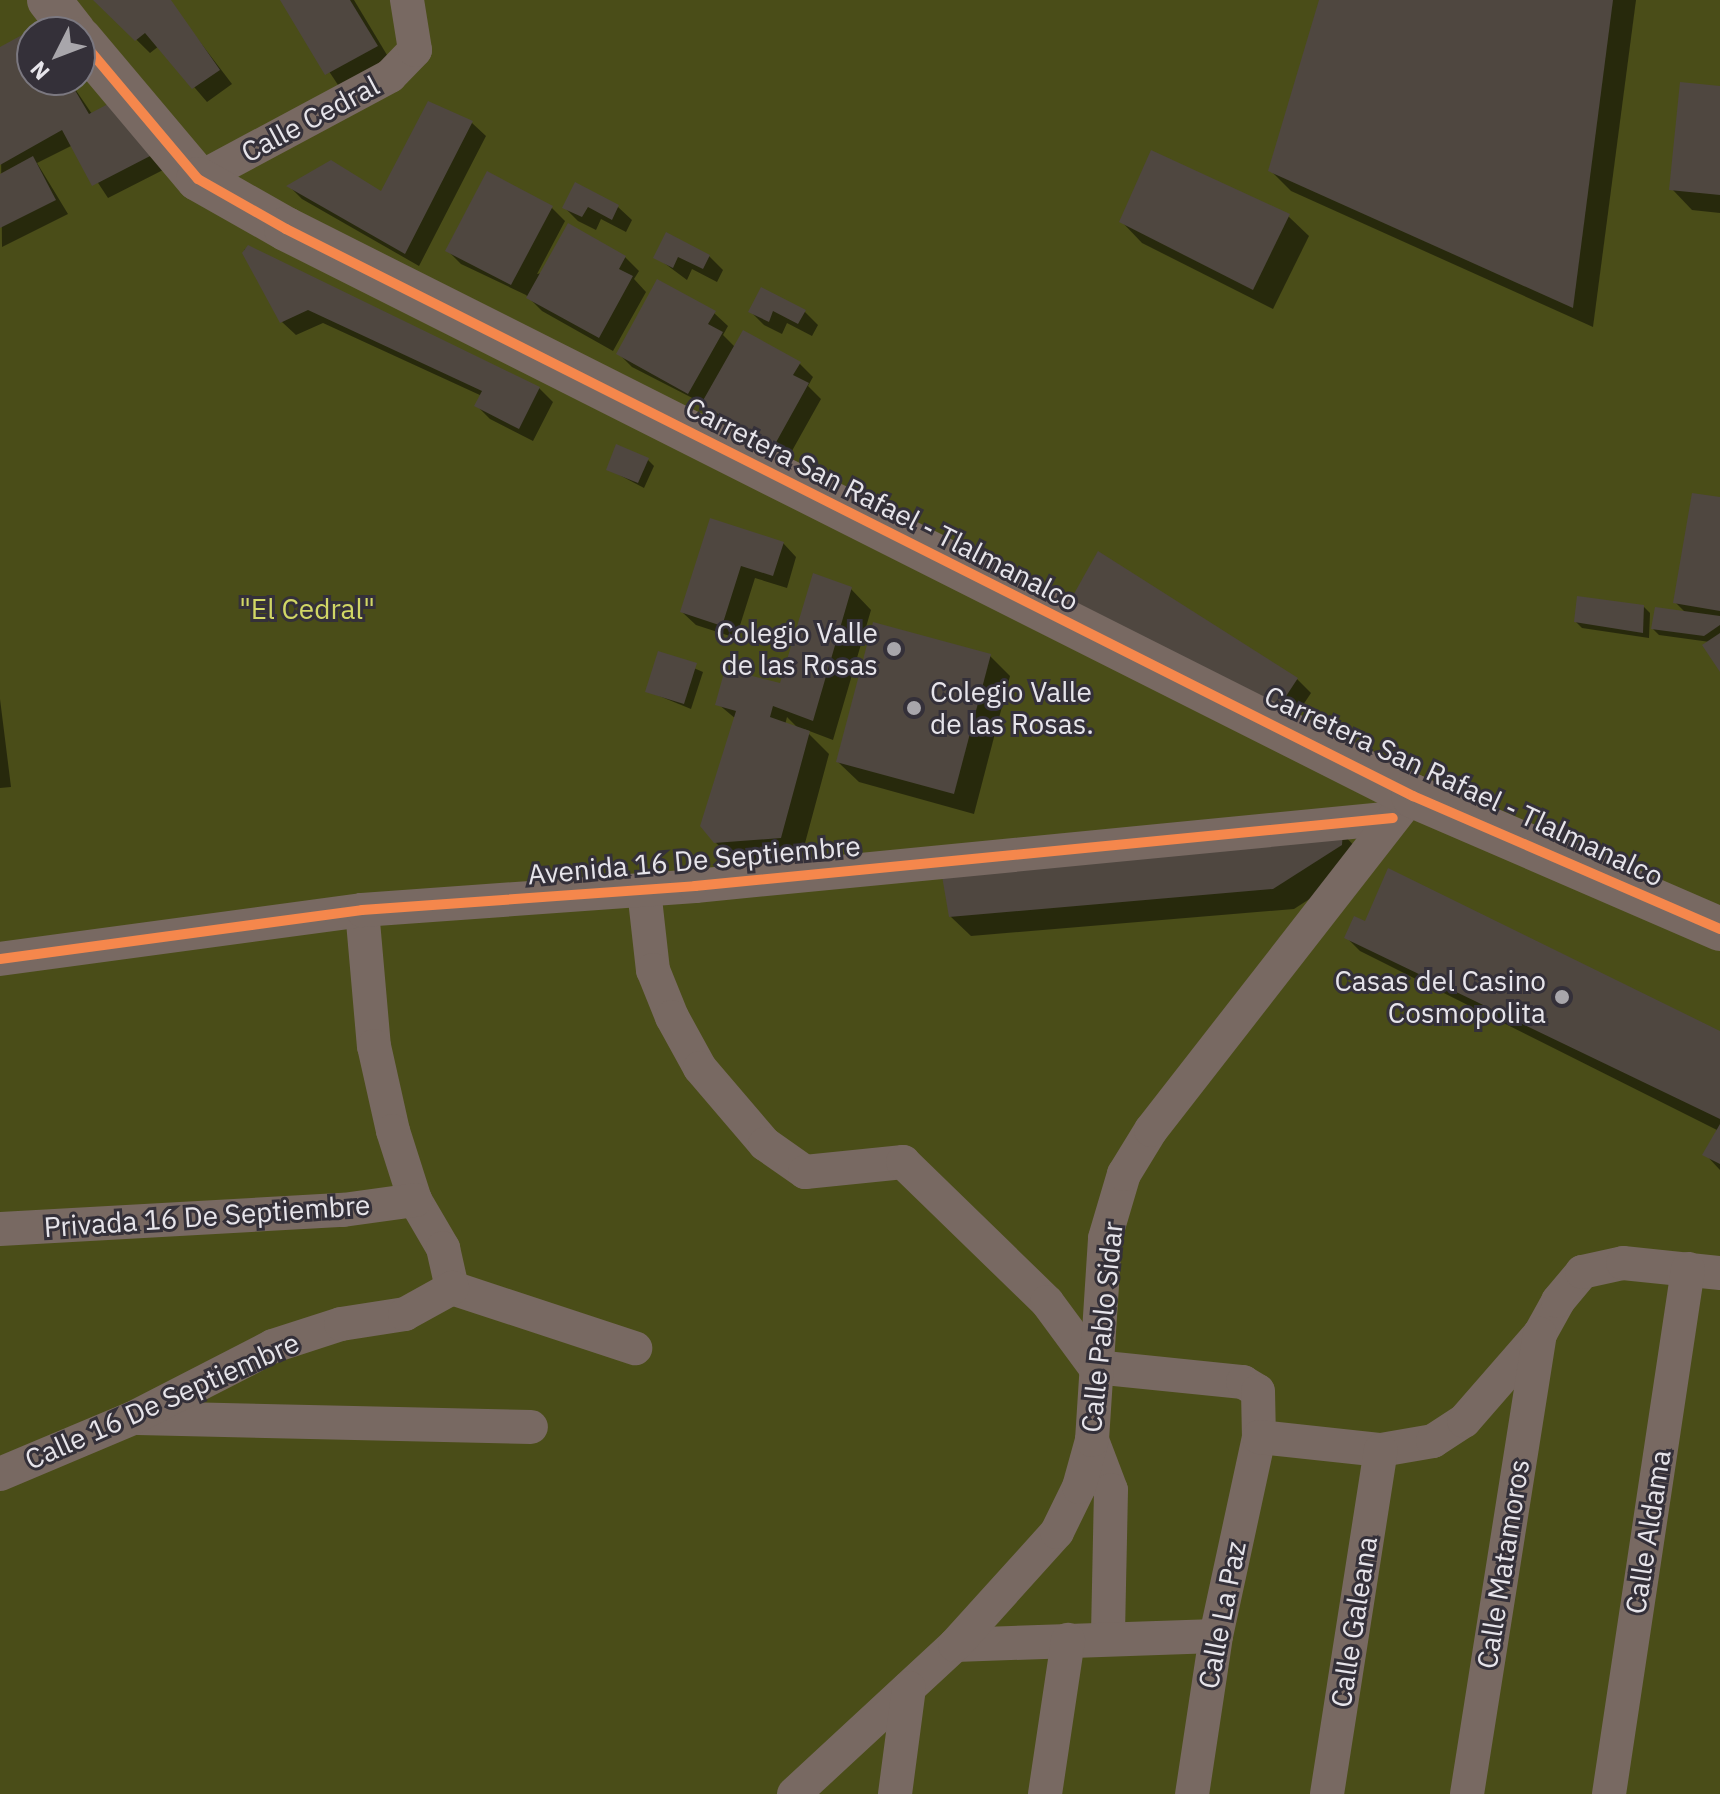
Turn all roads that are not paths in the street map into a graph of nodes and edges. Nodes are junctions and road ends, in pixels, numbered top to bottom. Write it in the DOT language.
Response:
graph roads {
  1 [pos="49,0"];
  2 [pos="407,0"];
  3 [pos="62,16"];
  4 [pos="96,58"];
  5 [pos="198,179"];
  6 [pos="1403,807"];
  7 [pos="644,890"];
  8 [pos="362,910"];
  9 [pos="1720,929"];
  10 [pos="0,959"];
  11 [pos="415,1200"];
  12 [pos="0,1229"];
  13 [pos="1704,1271"];
  14 [pos="452,1288"];
  15 [pos="1540,1334"];
  16 [pos="635,1348"];
  17 [pos="1095,1367"];
  18 [pos="133,1418"];
  19 [pos="531,1427"];
  20 [pos="1259,1437"];
  21 [pos="1092,1440"];
  22 [pos="1381,1450"];
  23 [pos="0,1474"];
  24 [pos="1108,1636"];
  25 [pos="1216,1636"];
  26 [pos="1068,1640"];
  27 [pos="955,1645"];
  28 [pos="909,1688"];
  29 [pos="794,1794"];
  30 [pos="895,1794"];
  31 [pos="1045,1794"];
  32 [pos="1192,1794"];
  33 [pos="1327,1794"];
  34 [pos="1467,1794"];
  35 [pos="1609,1794"];
  1 -- 3 [label="street"];
  2 -- 5 [label="street, Calle Cedral"];
  4 -- 5 [label="street, Carretera San Rafael - Tlalmanalco"];
  5 -- 6 [label="street, Carretera San Rafael - Tlalmanalco"];
  6 -- 7 [label="street, Avenida 16 De Septiembre"];
  6 -- 9 [label="street, Carretera San Rafael - Tlalmanalco"];
  6 -- 17 [label="street, Calle Pablo Sidar"];
  7 -- 8 [label="street, Avenida 16 De Septiembre"];
  7 -- 17 [label="street"];
  8 -- 10 [label="street, Avenida 16 De Septiembre"];
  8 -- 11 [label="street"];
  11 -- 12 [label="street, Privada 16 De Septiembre"];
  11 -- 14 [label="street"];
  13 -- 15 [label="street"];
  13 -- 35 [label="street, Calle Aldama"];
  14 -- 16 [label="street"];
  14 -- 18 [label="street, Calle 16 De Septiembre"];
  15 -- 22 [label="street"];
  15 -- 34 [label="street, Calle Matamoros"];
  17 -- 20 [label="street, Calle La Paz"];
  17 -- 21 [label="street, Calle Pablo Sidar"];
  18 -- 19 [label="street"];
  18 -- 23 [label="street, Calle 16 De Septiembre"];
  20 -- 22 [label="street"];
  20 -- 25 [label="street, Calle La Paz"];
  21 -- 24 [label="street"];
  21 -- 27 [label="street, Calle Pablo Sidar"];
  22 -- 33 [label="street, Calle Galeana"];
  24 -- 25 [label="street"];
  24 -- 26 [label="street"];
  25 -- 32 [label="street, Calle La Paz"];
  26 -- 27 [label="street"];
  26 -- 31 [label="street"];
  27 -- 28 [label="street, Calle Pablo Sidar"];
  28 -- 29 [label="street, Calle Pablo Sidar"];
  28 -- 30 [label="street"];
}
